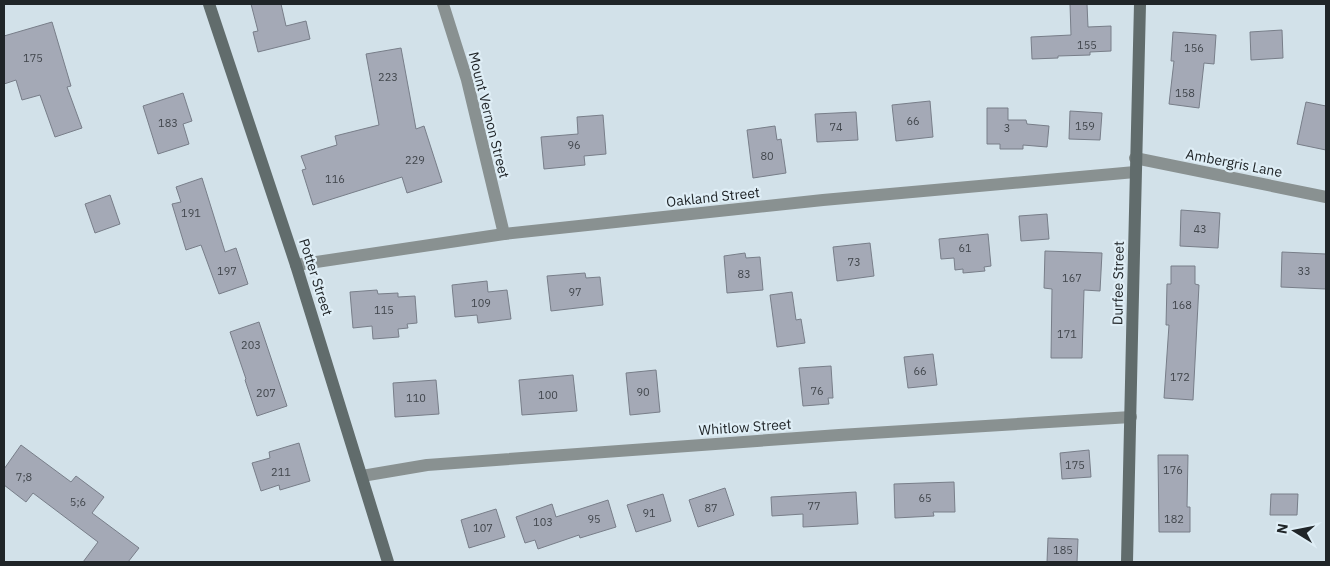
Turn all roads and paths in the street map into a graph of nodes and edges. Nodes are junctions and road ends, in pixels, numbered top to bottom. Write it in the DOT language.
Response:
graph roads {
  1 [pos="209,4"];
  2 [pos="442,4"];
  3 [pos="1140,4"];
  4 [pos="1135,158"];
  5 [pos="1135,172"];
  6 [pos="1326,197"];
  7 [pos="504,234"];
  8 [pos="296,265"];
  9 [pos="1131,417"];
  10 [pos="362,476"];
  11 [pos="388,562"];
  12 [pos="1127,562"];
  1 -- 8 [label="main road, Potter Street"];
  2 -- 7 [label="street, Mount Vernon Street"];
  3 -- 4 [label="main road, Durfee Street"];
  4 -- 5 [label="main road, Durfee Street"];
  4 -- 6 [label="street, Ambergris Lane"];
  5 -- 7 [label="street, Oakland Street"];
  5 -- 9 [label="main road, Durfee Street"];
  7 -- 8 [label="street, Oakland Street"];
  8 -- 10 [label="main road, Potter Street"];
  9 -- 10 [label="street, Whitlow Street"];
  9 -- 12 [label="main road, Durfee Street"];
  10 -- 11 [label="main road, Potter Street"];
}
